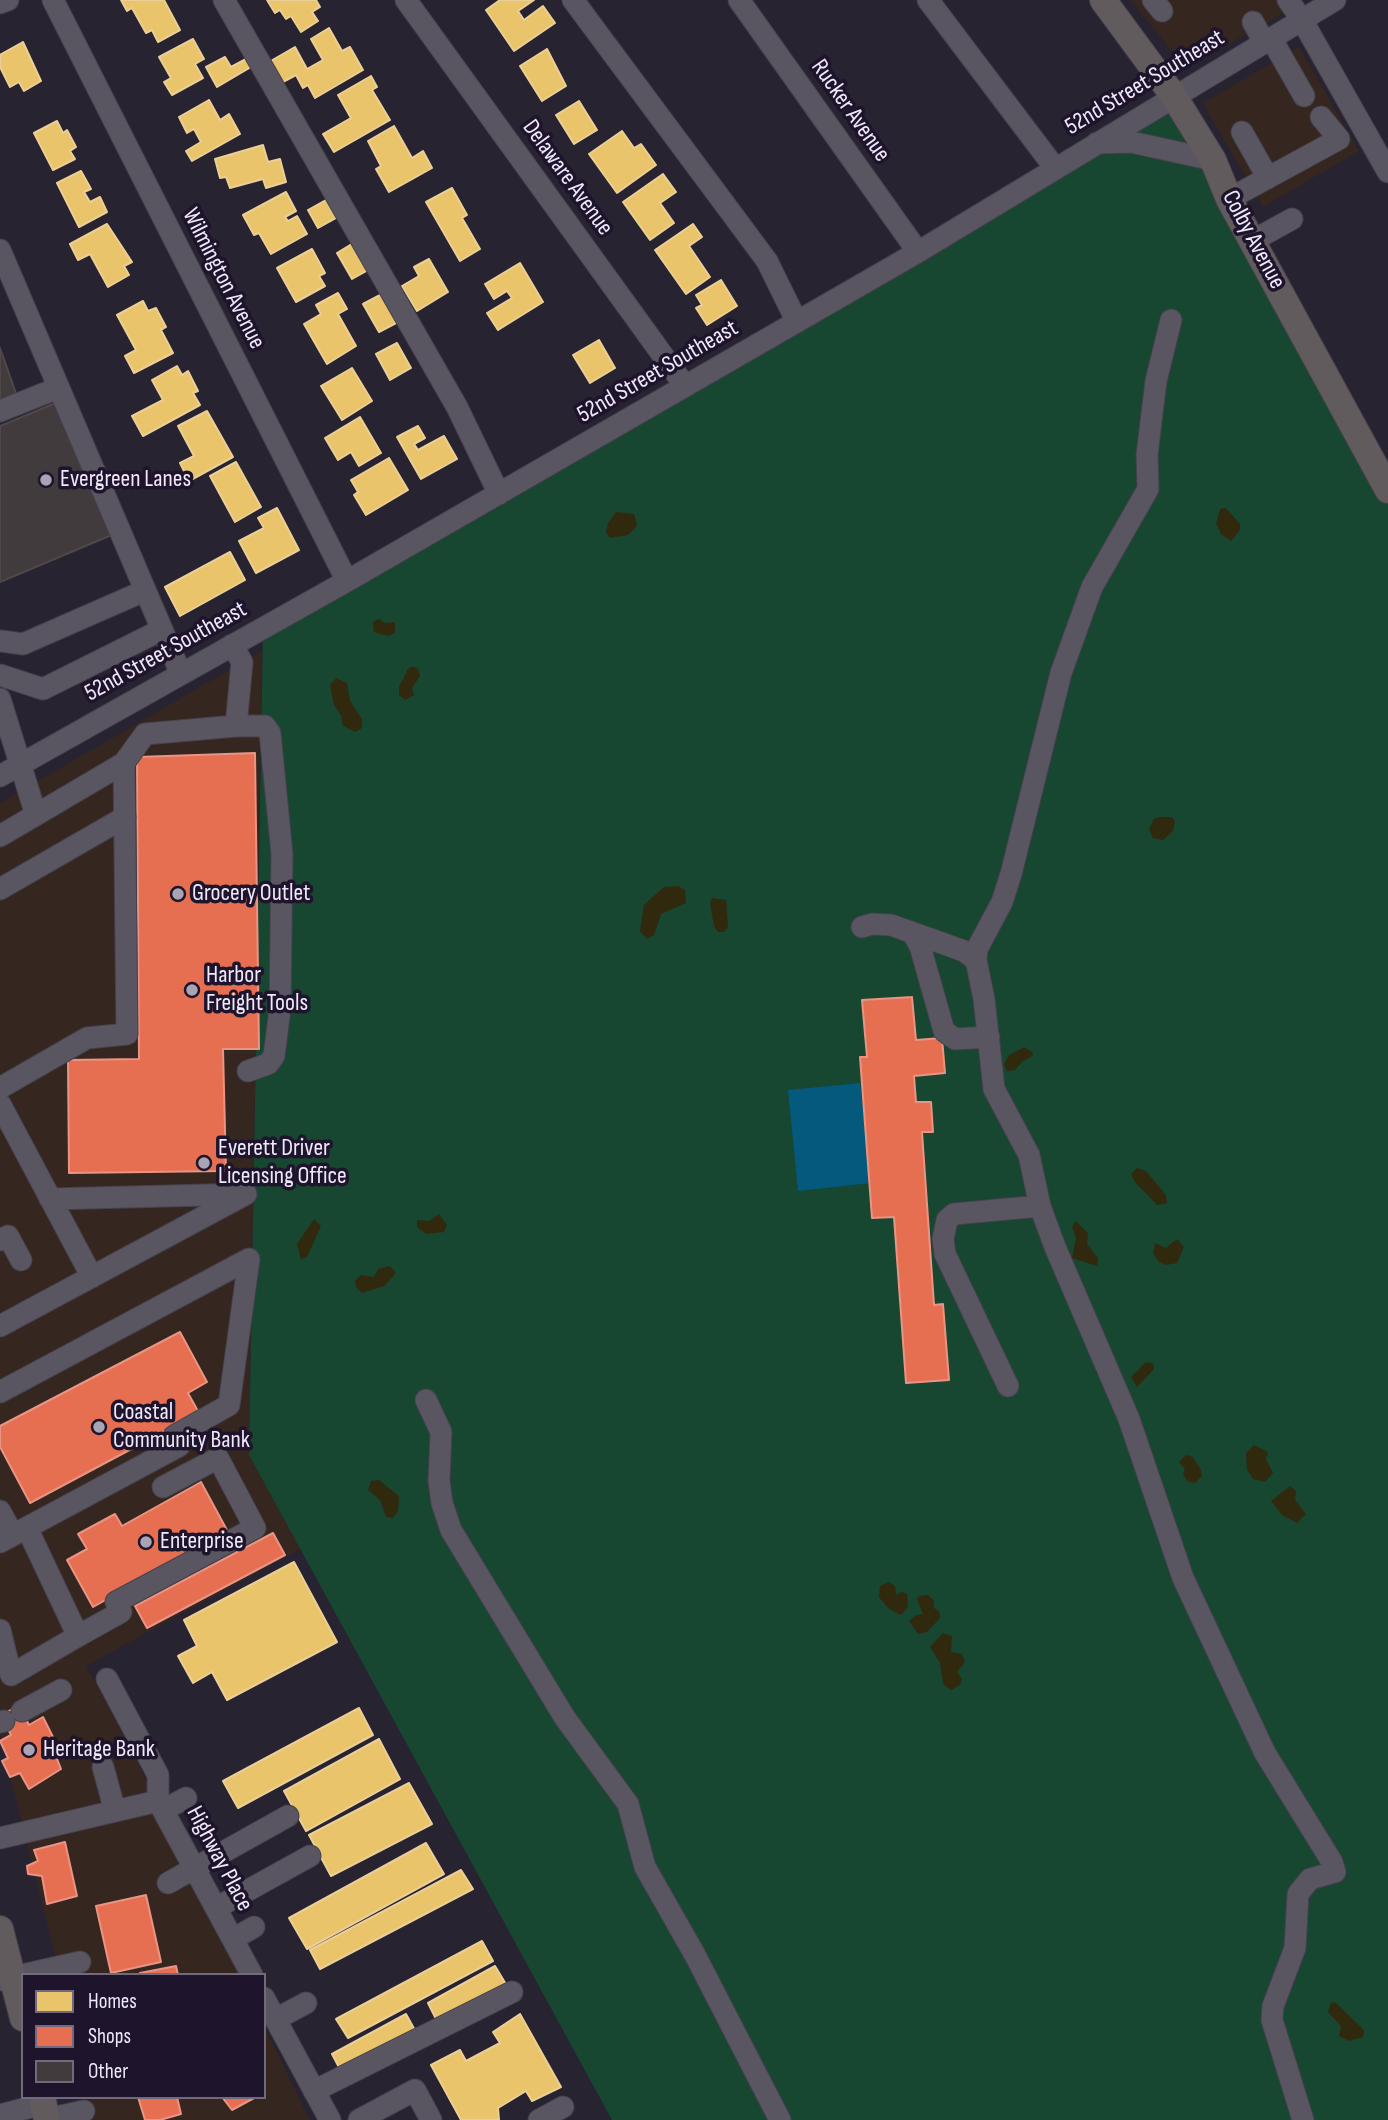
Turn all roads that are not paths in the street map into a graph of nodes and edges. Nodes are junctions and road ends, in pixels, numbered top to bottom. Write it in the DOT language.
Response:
graph roads {
  1 [pos="8,0"];
  2 [pos="53,0"];
  3 [pos="224,0"];
  4 [pos="406,0"];
  5 [pos="573,0"];
  6 [pos="739,0"];
  7 [pos="928,0"];
  8 [pos="1103,0"];
  9 [pos="1288,0"];
  10 [pos="1335,0"];
  11 [pos="0,3"];
  12 [pos="1302,20"];
  13 [pos="1253,22"];
  14 [pos="1268,40"];
  15 [pos="1173,95"];
  16 [pos="1304,96"];
  17 [pos="1321,117"];
  18 [pos="1242,132"];
  19 [pos="1095,143"];
  20 [pos="1213,160"];
  21 [pos="1055,168"];
  22 [pos="1388,172"];
  23 [pos="1268,178"];
  24 [pos="1229,199"];
  25 [pos="1292,219"];
  26 [pos="1252,241"];
  27 [pos="0,250"];
  28 [pos="918,252"];
  29 [pos="1171,320"];
  30 [pos="797,322"];
  31 [pos="685,386"];
  32 [pos="58,388"];
  33 [pos="0,411"];
  34 [pos="1388,490"];
  35 [pos="499,494"];
  36 [pos="347,581"];
  37 [pos="144,590"];
  38 [pos="161,630"];
  39 [pos="0,641"];
  40 [pos="232,645"];
  41 [pos="181,674"];
  42 [pos="0,675"];
  43 [pos="0,699"];
  44 [pos="236,726"];
  45 [pos="124,763"];
  46 [pos="19,764"];
  47 [pos="0,776"];
  48 [pos="36,815"];
  49 [pos="125,817"];
  50 [pos="0,836"];
  51 [pos="0,890"];
  52 [pos="862,927"];
  53 [pos="913,934"];
  54 [pos="976,960"];
  55 [pos="989,1037"];
  56 [pos="248,1071"];
  57 [pos="0,1088"];
  58 [pos="0,1104"];
  59 [pos="50,1199"];
  60 [pos="1040,1206"];
  61 [pos="0,1240"];
  62 [pos="21,1260"];
  63 [pos="92,1277"];
  64 [pos="0,1326"];
  65 [pos="1008,1386"];
  66 [pos="0,1392"];
  67 [pos="426,1401"];
  68 [pos="163,1487"];
  69 [pos="0,1511"];
  70 [pos="13,1535"];
  71 [pos="0,1630"];
  72 [pos="78,1636"];
  73 [pos="107,1679"];
  74 [pos="61,1690"];
  75 [pos="9,1718"];
  76 [pos="103,1767"];
  77 [pos="186,1798"];
  78 [pos="160,1805"];
  79 [pos="115,1811"];
  80 [pos="288,1816"];
  81 [pos="0,1838"];
  82 [pos="310,1856"];
  83 [pos="195,1870"];
  84 [pos="168,1883"];
  85 [pos="216,1908"];
  86 [pos="254,1927"];
  87 [pos="0,1928"];
  88 [pos="233,1939"];
  89 [pos="80,1962"];
  90 [pos="29,1973"];
  91 [pos="251,1973"];
  92 [pos="6,1978"];
  93 [pos="512,1992"];
  94 [pos="266,2002"];
  95 [pos="306,2003"];
  96 [pos="21,2013"];
  97 [pos="276,2019"];
  98 [pos="314,2091"];
  99 [pos="563,2107"];
  100 [pos="45,2110"];
  101 [pos="84,2111"];
  102 [pos="0,2115"];
  103 [pos="330,2120"];
  104 [pos="359,2120"];
  105 [pos="431,2120"];
  106 [pos="539,2120"];
  107 [pos="780,2120"];
  108 [pos="1303,2120"];
  1 -- 11 [label="street"];
  2 -- 36 [label="street, Wilmington Avenue"];
  3 -- 35 [label="street"];
  4 -- 31 [label="street, Delaware Avenue"];
  5 -- 30 [label="street"];
  6 -- 28 [label="street, Rucker Avenue"];
  7 -- 21 [label="street"];
  8 -- 15 [label="main road, Colby Avenue"];
  9 -- 12 [label="street"];
  10 -- 12 [label="street, 52nd Street Southeast"];
  12 -- 14 [label="street, 52nd Street Southeast"];
  12 -- 22 [label="street"];
  13 -- 14 [label="street"];
  14 -- 15 [label="street, 52nd Street Southeast"];
  14 -- 16 [label="street"];
  15 -- 19 [label="street, 52nd Street Southeast"];
  15 -- 20 [label="main road, Colby Avenue"];
  17 -- 23 [label="street"];
  18 -- 23 [label="street"];
  19 -- 20 [label="street"];
  19 -- 21 [label="street, 52nd Street Southeast"];
  20 -- 24 [label="main road, Colby Avenue"];
  21 -- 28 [label="street, 52nd Street Southeast"];
  23 -- 24 [label="street"];
  24 -- 26 [label="main road, Colby Avenue"];
  25 -- 26 [label="street"];
  26 -- 34 [label="main road, Colby Avenue"];
  27 -- 32 [label="street"];
  28 -- 30 [label="street, 52nd Street Southeast"];
  29 -- 54 [label="street"];
  30 -- 31 [label="street, 52nd Street Southeast"];
  31 -- 35 [label="street, 52nd Street Southeast"];
  32 -- 33 [label="street"];
  32 -- 37 [label="street"];
  35 -- 36 [label="street, 52nd Street Southeast"];
  36 -- 40 [label="street, 52nd Street Southeast"];
  37 -- 38 [label="street"];
  37 -- 39 [label="street"];
  38 -- 41 [label="street"];
  38 -- 42 [label="street"];
  40 -- 41 [label="street, 52nd Street Southeast"];
  40 -- 44 [label="street"];
  41 -- 46 [label="street, 52nd Street Southeast"];
  43 -- 46 [label="street"];
  44 -- 45 [label="street"];
  44 -- 56 [label="street"];
  45 -- 48 [label="street"];
  45 -- 49 [label="street"];
  46 -- 47 [label="street, 52nd Street Southeast"];
  46 -- 48 [label="street"];
  48 -- 50 [label="street"];
  49 -- 51 [label="street"];
  49 -- 57 [label="street"];
  52 -- 53 [label="street"];
  53 -- 54 [label="street"];
  53 -- 55 [label="street"];
  54 -- 55 [label="street"];
  55 -- 60 [label="street"];
  58 -- 59 [label="street"];
  59 -- 63 [label="street"];
  59 -- 63 [label="street"];
  60 -- 65 [label="street"];
  60 -- 108 [label="street"];
  61 -- 62 [label="street"];
  63 -- 64 [label="street"];
  66 -- 70 [label="street"];
  67 -- 107 [label="street"];
  68 -- 72 [label="street"];
  69 -- 70 [label="street"];
  70 -- 72 [label="street"];
  71 -- 72 [label="street"];
  73 -- 78 [label="street"];
  74 -- 75 [label="street"];
  76 -- 79 [label="street"];
  77 -- 78 [label="street"];
  78 -- 79 [label="street, Highway Place"];
  78 -- 83 [label="street, Highway Place"];
  79 -- 81 [label="street, Highway Place"];
  80 -- 83 [label="street"];
  82 -- 85 [label="street"];
  83 -- 84 [label="street"];
  83 -- 85 [label="street, Highway Place"];
  85 -- 88 [label="street, Highway Place"];
  86 -- 88 [label="street"];
  87 -- 92 [label="main road"];
  88 -- 91 [label="street, Highway Place"];
  89 -- 90 [label="street"];
  92 -- 96 [label="main road"];
  93 -- 98 [label="street"];
  94 -- 97 [label="street"];
  95 -- 97 [label="street"];
  97 -- 98 [label="street"];
  98 -- 103 [label="street"];
  99 -- 106 [label="street"];
  100 -- 101 [label="street"];
  100 -- 102 [label="street"];
  104 -- 105 [label="street"];
}
